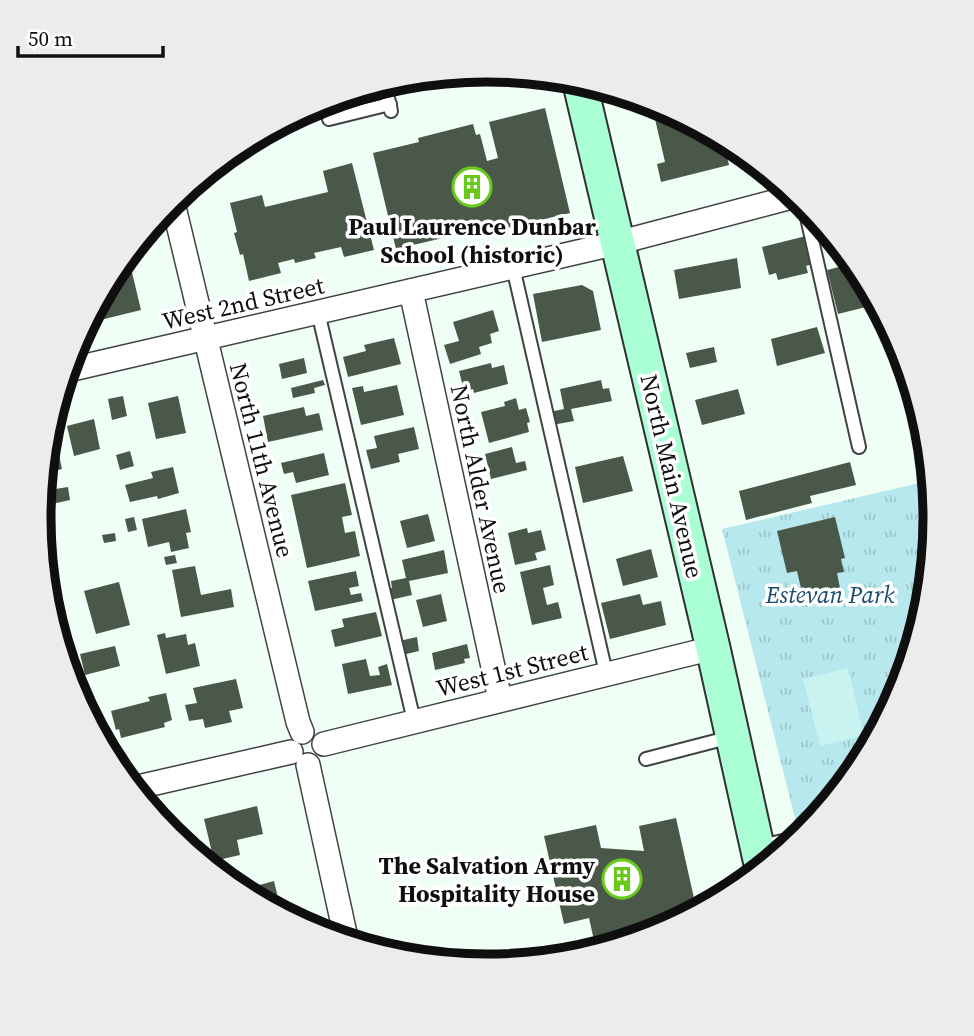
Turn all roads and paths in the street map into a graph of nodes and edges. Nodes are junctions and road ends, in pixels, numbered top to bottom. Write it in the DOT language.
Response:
graph roads {
  1 [pos="582,93"];
  2 [pos="387,94"];
  3 [pos="328,119"];
  4 [pos="779,194"];
  5 [pos="176,213"];
  6 [pos="808,223"];
  7 [pos="617,243"];
  8 [pos="513,267"];
  9 [pos="411,291"];
  10 [pos="318,312"];
  11 [pos="206,338"];
  12 [pos="78,368"];
  13 [pos="859,447"];
  14 [pos="713,648"];
  15 [pos="606,673"];
  16 [pos="500,699"];
  17 [pos="414,721"];
  18 [pos="732,736"];
  19 [pos="300,749"];
  20 [pos="646,758"];
  21 [pos="143,786"];
  22 [pos="759,856"];
  23 [pos="344,930"];
  1 -- 7 [label="main road, North Main Avenue"];
  2 -- 3 [label="lane"];
  4 -- 7 [label="street, West 2nd Street"];
  5 -- 11 [label="street, North 11th Avenue"];
  6 -- 13 [label="lane"];
  7 -- 8 [label="street, West 2nd Street"];
  7 -- 14 [label="main road, North Main Avenue"];
  8 -- 9 [label="street, West 2nd Street"];
  8 -- 15 [label="lane"];
  9 -- 10 [label="street, West 2nd Street"];
  9 -- 16 [label="street, North Alder Avenue"];
  10 -- 11 [label="street, West 2nd Street"];
  10 -- 17 [label="lane"];
  11 -- 12 [label="street, West 2nd Street"];
  11 -- 19 [label="street, North 11th Avenue"];
  14 -- 15 [label="street, West 1st Street"];
  14 -- 18 [label="main road, North Main Avenue"];
  15 -- 16 [label="street, West 1st Street"];
  16 -- 17 [label="street, West 1st Street"];
  17 -- 19 [label="street, West 1st Street"];
  18 -- 20 [label="lane"];
  18 -- 22 [label="main road, North Main Avenue"];
  19 -- 21 [label="street"];
  19 -- 23 [label="street, North 11th Avenue"];
}
